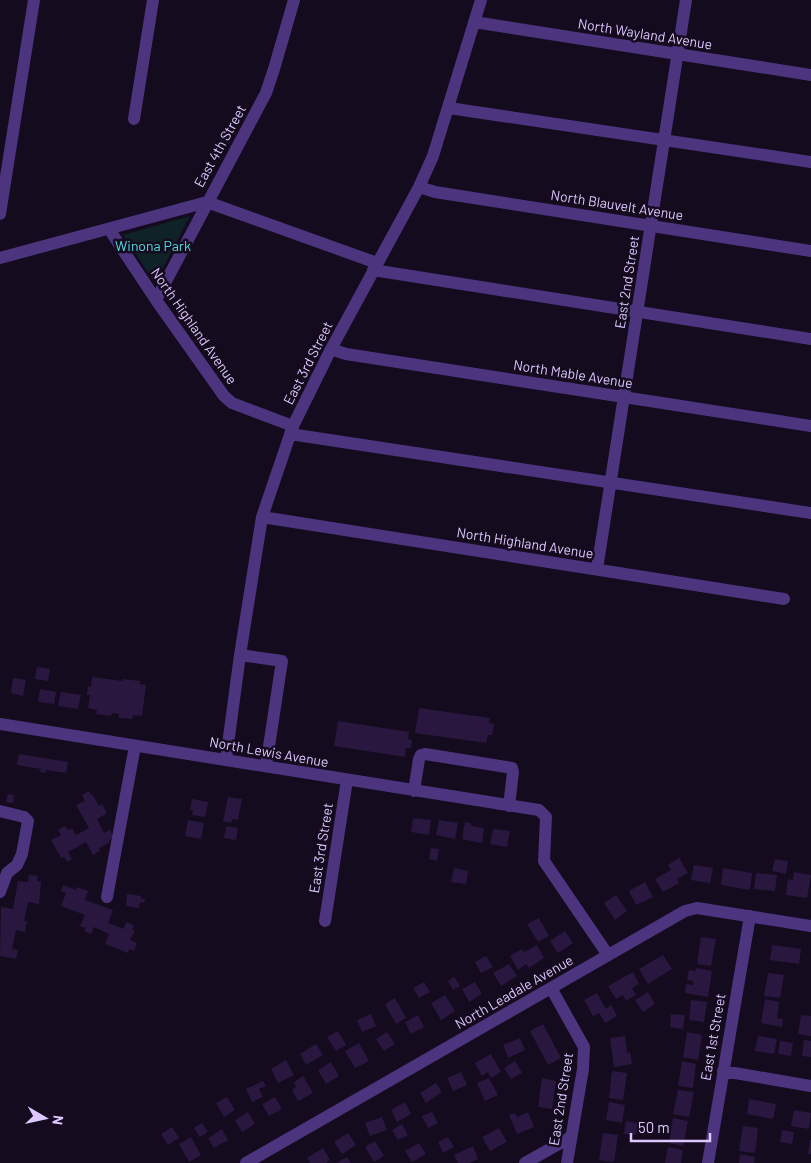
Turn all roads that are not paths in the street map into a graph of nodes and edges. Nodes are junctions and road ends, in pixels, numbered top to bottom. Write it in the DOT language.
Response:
graph roads {
  1 [pos="34,0"];
  2 [pos="154,0"];
  3 [pos="294,0"];
  4 [pos="480,0"];
  5 [pos="686,0"];
  6 [pos="474,22"];
  7 [pos="677,54"];
  8 [pos="811,75"];
  9 [pos="449,108"];
  10 [pos="134,119"];
  11 [pos="664,141"];
  12 [pos="811,162"];
  13 [pos="419,187"];
  14 [pos="207,202"];
  15 [pos="0,214"];
  16 [pos="651,226"];
  17 [pos="109,229"];
  18 [pos="811,250"];
  19 [pos="0,258"];
  20 [pos="375,267"];
  21 [pos="156,300"];
  22 [pos="637,312"];
  23 [pos="811,339"];
  24 [pos="331,349"];
  25 [pos="624,398"];
  26 [pos="811,426"];
  27 [pos="292,430"];
  28 [pos="610,483"];
  29 [pos="811,513"];
  30 [pos="262,517"];
  31 [pos="597,569"];
  32 [pos="784,599"];
  33 [pos="240,654"];
  34 [pos="0,724"];
  35 [pos="135,746"];
  36 [pos="226,759"];
  37 [pos="266,766"];
  38 [pos="347,780"];
  39 [pos="414,791"];
  40 [pos="509,806"];
  41 [pos="0,811"];
  42 [pos="0,892"];
  43 [pos="107,897"];
  44 [pos="750,916"];
  45 [pos="325,921"];
  46 [pos="811,926"];
  47 [pos="608,955"];
  48 [pos="551,988"];
  49 [pos="722,1071"];
  50 [pos="811,1086"];
  51 [pos="571,1137"];
  52 [pos="246,1163"];
  53 [pos="525,1163"];
  54 [pos="567,1163"];
  55 [pos="708,1163"];
  1 -- 15 [label="street"];
  2 -- 10 [label="street"];
  3 -- 14 [label="street, East 4th Street"];
  4 -- 6 [label="street, East 3rd Street"];
  5 -- 7 [label="street, East 2nd Street"];
  6 -- 7 [label="street, North Wayland Avenue"];
  6 -- 9 [label="street, East 3rd Street"];
  7 -- 8 [label="street, North Wayland Avenue"];
  7 -- 11 [label="street, East 2nd Street"];
  9 -- 11 [label="street"];
  9 -- 13 [label="street, East 3rd Street"];
  11 -- 12 [label="street"];
  11 -- 16 [label="street, East 2nd Street"];
  13 -- 16 [label="street, North Blauvelt Avenue"];
  13 -- 20 [label="street, East 3rd Street"];
  14 -- 17 [label="street"];
  14 -- 20 [label="street"];
  14 -- 21 [label="street, East 4th Street"];
  16 -- 18 [label="street, North Blauvelt Avenue"];
  16 -- 22 [label="street, East 2nd Street"];
  17 -- 19 [label="street"];
  17 -- 21 [label="street, North Highland Avenue"];
  20 -- 22 [label="street"];
  20 -- 24 [label="street, East 3rd Street"];
  21 -- 27 [label="street, North Highland Avenue"];
  22 -- 23 [label="street"];
  22 -- 25 [label="street, East 2nd Street"];
  24 -- 25 [label="street, North Mable Avenue"];
  24 -- 27 [label="street, East 3rd Street"];
  25 -- 26 [label="street, North Mable Avenue"];
  25 -- 28 [label="street, East 2nd Street"];
  27 -- 28 [label="street, North Highland Avenue"];
  27 -- 30 [label="street, East 3rd Street"];
  28 -- 29 [label="street, North Highland Avenue"];
  28 -- 31 [label="street, East 2nd Street"];
  30 -- 31 [label="street, North Highland Avenue"];
  30 -- 33 [label="street, East 3rd Street"];
  31 -- 32 [label="street, North Highland Avenue"];
  33 -- 36 [label="street, East 3rd Street"];
  33 -- 37 [label="street"];
  34 -- 35 [label="street, North Lewis Avenue"];
  35 -- 36 [label="street, North Lewis Avenue"];
  35 -- 43 [label="street"];
  36 -- 37 [label="street, North Lewis Avenue"];
  37 -- 38 [label="street, North Lewis Avenue"];
  38 -- 39 [label="street, North Lewis Avenue"];
  38 -- 45 [label="street, East 3rd Street"];
  39 -- 40 [label="street, North Lewis Avenue"];
  39 -- 40 [label="street"];
  40 -- 47 [label="street, North Lewis Avenue"];
  41 -- 42 [label="street"];
  44 -- 46 [label="street, North Leadale Avenue"];
  44 -- 47 [label="street, North Leadale Avenue"];
  44 -- 49 [label="street, East 1st Street"];
  47 -- 48 [label="street, North Leadale Avenue"];
  48 -- 51 [label="street, East 2nd Street"];
  48 -- 52 [label="street, North Leadale Avenue"];
  49 -- 50 [label="street"];
  49 -- 55 [label="street, East 1st Street"];
  51 -- 53 [label="street"];
  51 -- 54 [label="street, East 2nd Street"];
}
